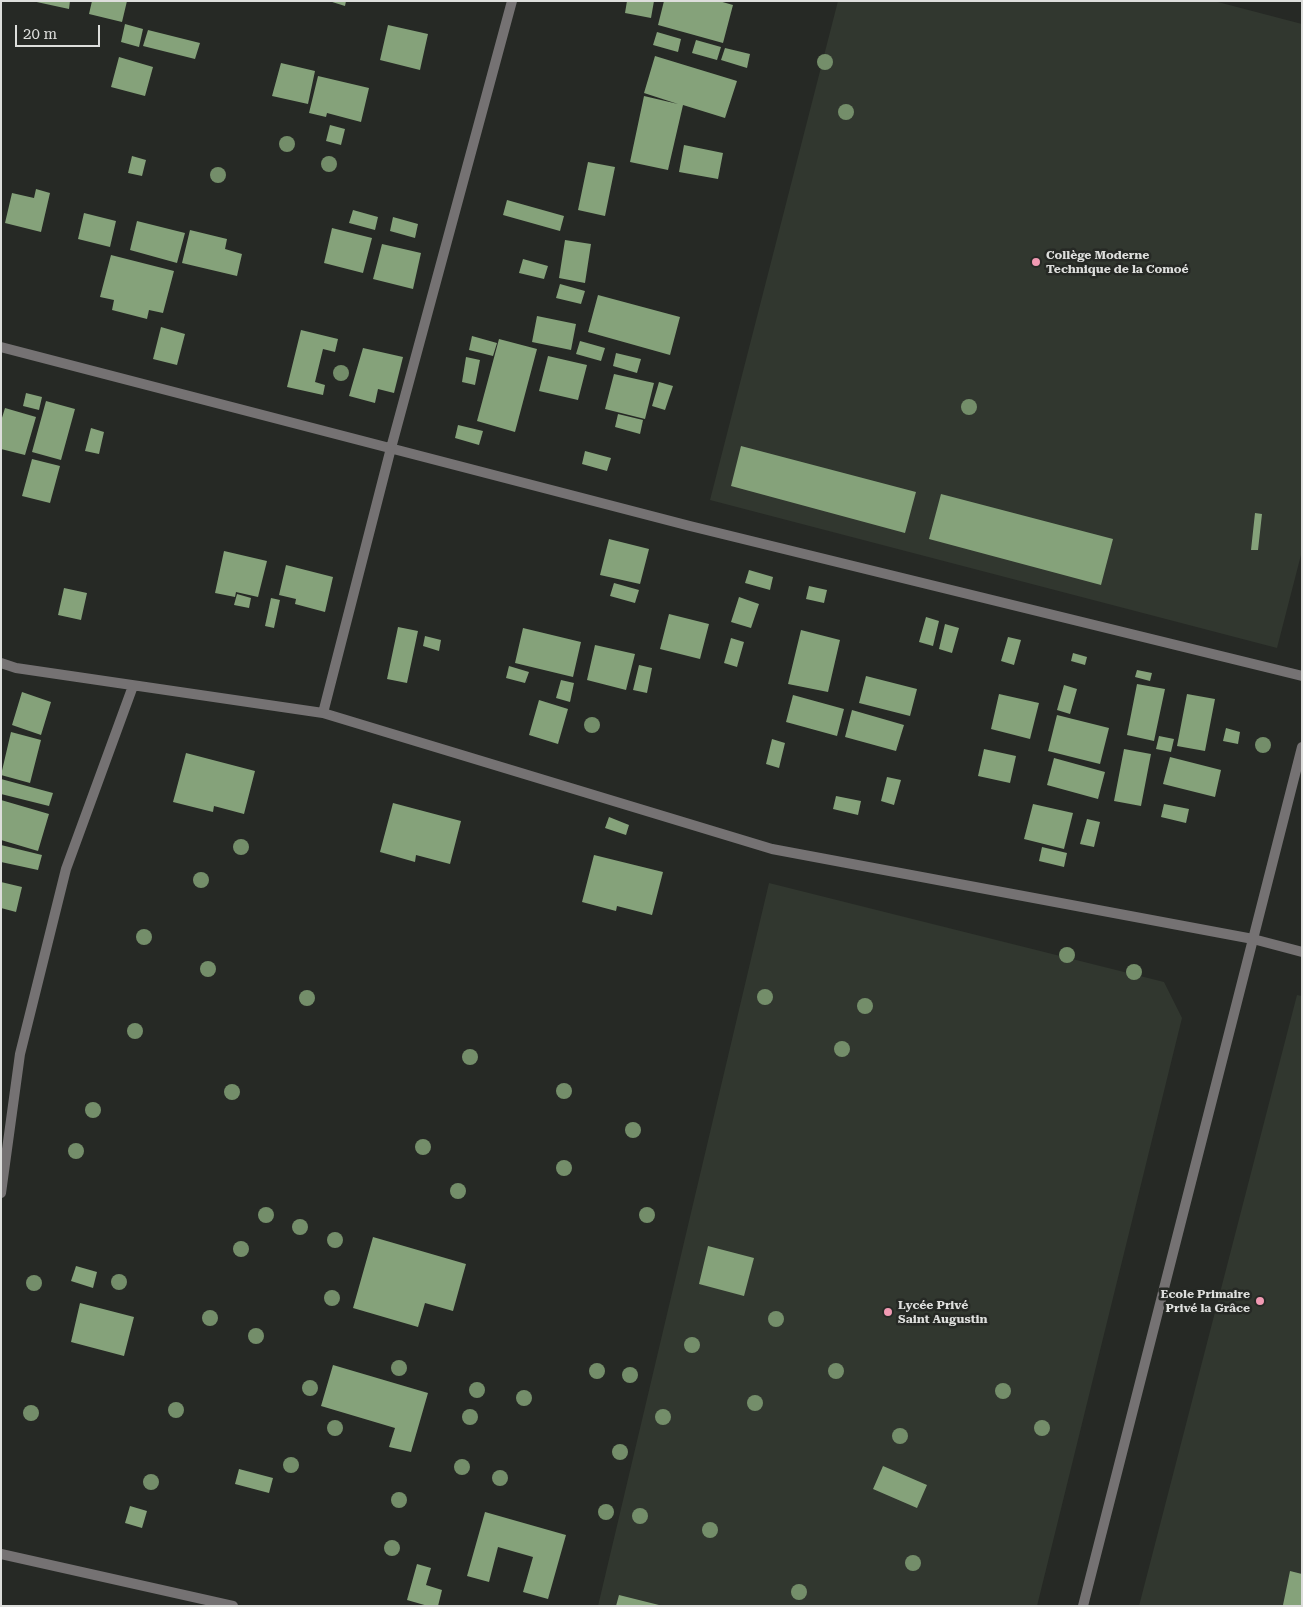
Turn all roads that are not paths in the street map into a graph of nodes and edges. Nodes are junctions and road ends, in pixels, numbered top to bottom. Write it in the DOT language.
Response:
graph roads {
  1 [pos="512,1"];
  2 [pos="1,347"];
  3 [pos="391,448"];
  4 [pos="1,663"];
  5 [pos="1302,676"];
  6 [pos="133,686"];
  7 [pos="323,713"];
  8 [pos="1302,747"];
  9 [pos="1253,939"];
  10 [pos="1302,952"];
  11 [pos="1,1192"];
  12 [pos="1,1554"];
  13 [pos="233,1606"];
  14 [pos="1083,1606"];
  1 -- 3 [label="street"];
  2 -- 3 [label="street"];
  3 -- 5 [label="street"];
  3 -- 7 [label="street"];
  4 -- 6 [label="street"];
  6 -- 7 [label="street"];
  6 -- 11 [label="street"];
  7 -- 9 [label="street"];
  8 -- 9 [label="street"];
  9 -- 10 [label="street"];
  9 -- 14 [label="street"];
  12 -- 13 [label="street"];
}
